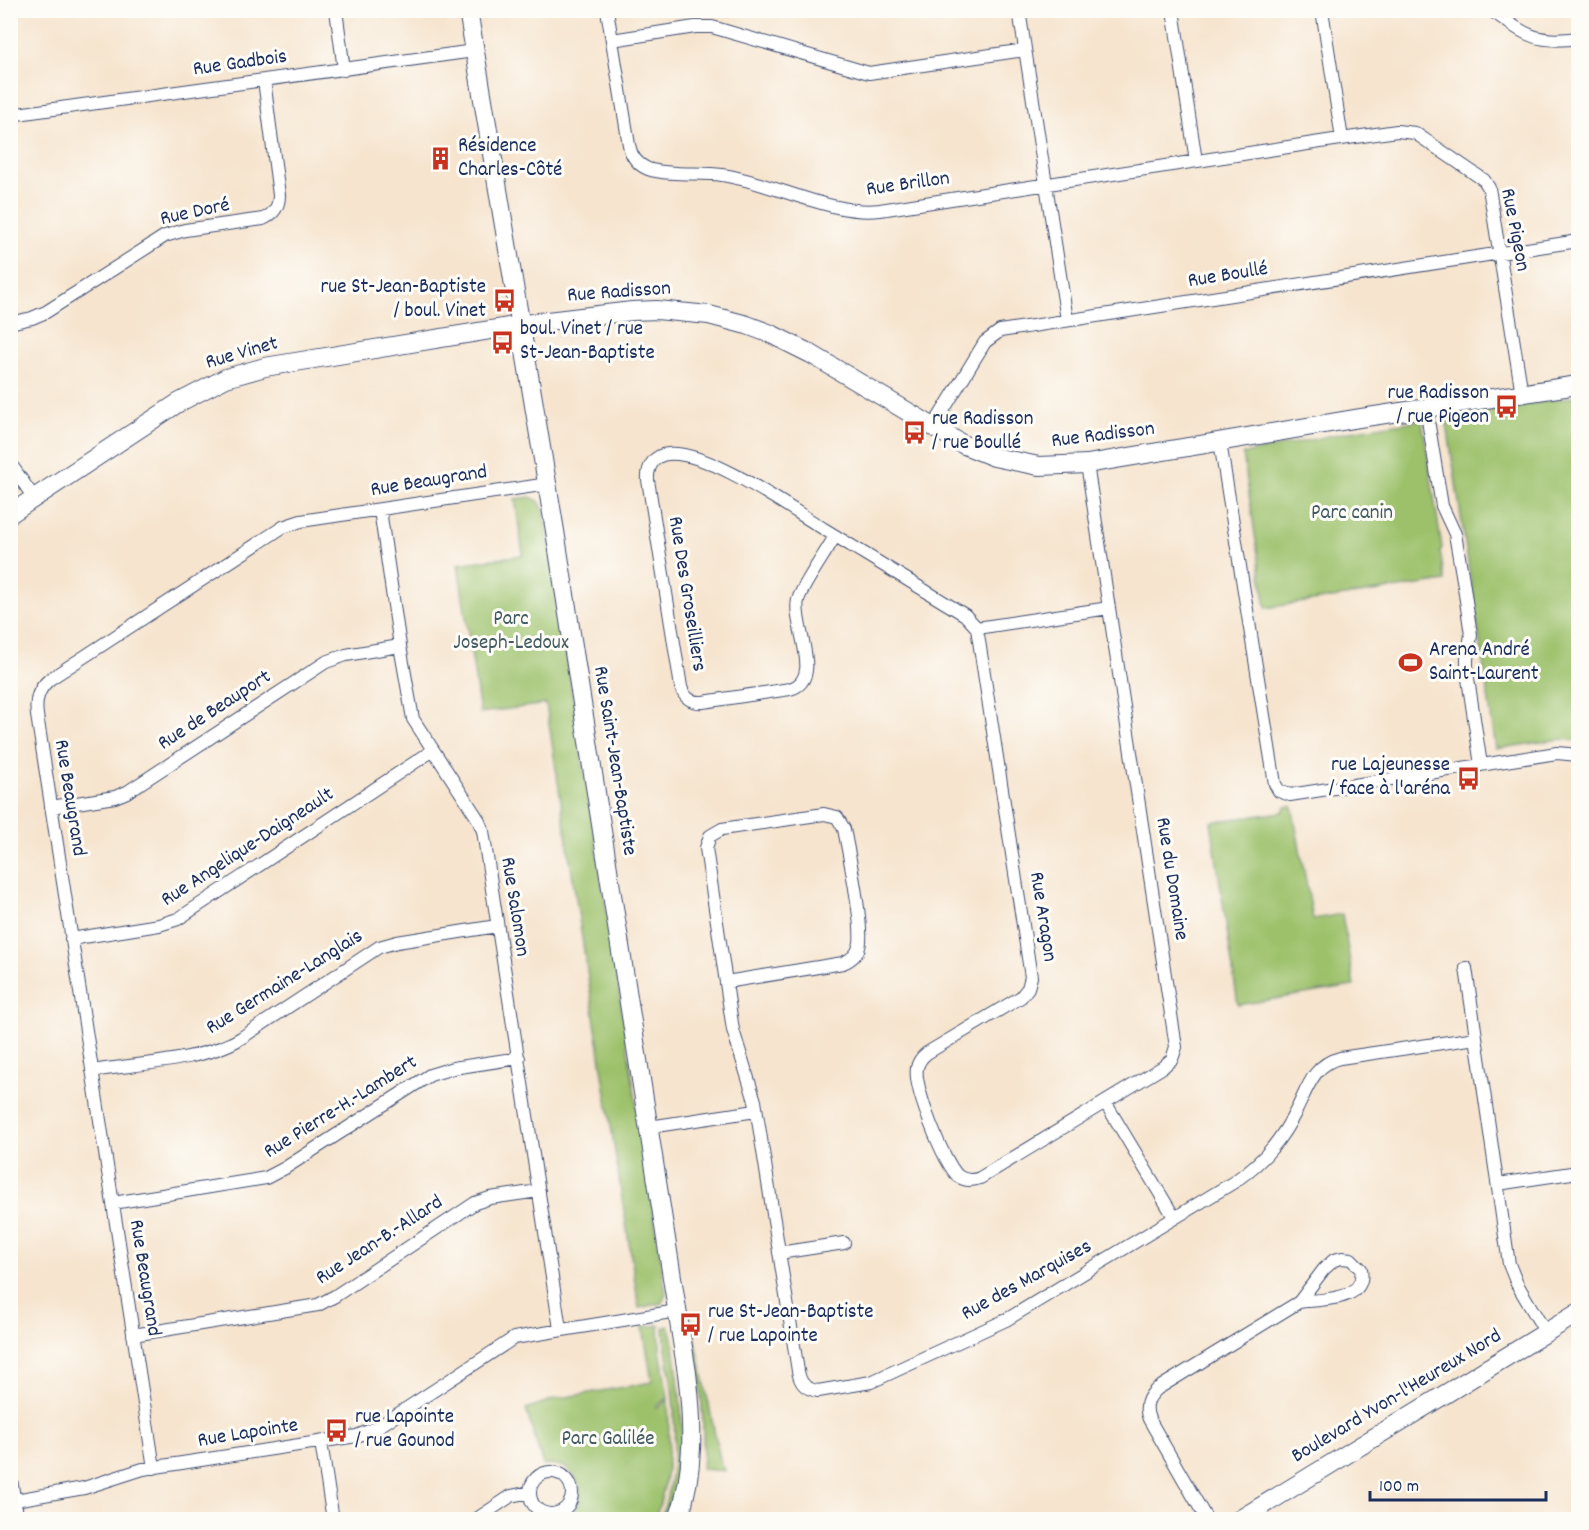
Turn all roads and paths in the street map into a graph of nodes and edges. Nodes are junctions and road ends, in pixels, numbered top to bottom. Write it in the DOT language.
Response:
graph roads {
  1 [pos="336,10"];
  2 [pos="468,10"];
  3 [pos="608,10"];
  4 [pos="1019,10"];
  5 [pos="1173,10"];
  6 [pos="1322,10"];
  7 [pos="1491,10"];
  8 [pos="1578,38"];
  9 [pos="612,40"];
  10 [pos="1025,50"];
  11 [pos="474,51"];
  12 [pos="344,70"];
  13 [pos="264,80"];
  14 [pos="10,115"];
  15 [pos="1342,139"];
  16 [pos="1197,161"];
  17 [pos="1046,184"];
  18 [pos="1578,241"];
  19 [pos="1500,254"];
  20 [pos="1067,321"];
  21 [pos="10,323"];
  22 [pos="521,325"];
  23 [pos="1578,385"];
  24 [pos="1522,394"];
  25 [pos="1426,408"];
  26 [pos="933,427"];
  27 [pos="1220,442"];
  28 [pos="10,463"];
  29 [pos="1087,464"];
  30 [pos="548,484"];
  31 [pos="34,498"];
  32 [pos="380,510"];
  33 [pos="10,514"];
  34 [pos="835,536"];
  35 [pos="1109,608"];
  36 [pos="977,628"];
  37 [pos="400,646"];
  38 [pos="432,751"];
  39 [pos="1578,755"];
  40 [pos="1481,765"];
  41 [pos="51,807"];
  42 [pos="497,926"];
  43 [pos="71,939"];
  44 [pos="1466,969"];
  45 [pos="726,982"];
  46 [pos="1476,1038"];
  47 [pos="519,1058"];
  48 [pos="92,1071"];
  49 [pos="1105,1102"];
  50 [pos="756,1111"];
  51 [pos="649,1127"];
  52 [pos="1578,1172"];
  53 [pos="964,1179"];
  54 [pos="1498,1184"];
  55 [pos="539,1191"];
  56 [pos="112,1203"];
  57 [pos="1174,1217"];
  58 [pos="843,1243"];
  59 [pos="779,1253"];
  60 [pos="1299,1302"];
  61 [pos="677,1311"];
  62 [pos="1578,1313"];
  63 [pos="560,1329"];
  64 [pos="1546,1333"];
  65 [pos="133,1335"];
  66 [pos="321,1442"];
  67 [pos="154,1468"];
  68 [pos="10,1474"];
  69 [pos="530,1492"];
  70 [pos="15,1500"];
  71 [pos="18,1520"];
  72 [pos="333,1520"];
  73 [pos="475,1520"];
  74 [pos="678,1520"];
  75 [pos="1208,1520"];
  76 [pos="1239,1520"];
  1 -- 12 [label="street"];
  2 -- 11 [label="street, Rue Saint-Jean-Baptiste"];
  3 -- 9 [label="street, Rue Brillon"];
  4 -- 10 [label="street"];
  5 -- 16 [label="street"];
  6 -- 15 [label="street"];
  7 -- 8 [label="street"];
  9 -- 10 [label="street"];
  9 -- 17 [label="street, Rue Brillon"];
  10 -- 17 [label="street"];
  11 -- 12 [label="street, Rue Gadbois"];
  11 -- 22 [label="street, Rue Saint-Jean-Baptiste"];
  12 -- 13 [label="street, Rue Gadbois"];
  13 -- 14 [label="street, Rue Gadbois"];
  13 -- 21 [label="street, Rue Doré"];
  15 -- 16 [label="street, Rue Brillon"];
  15 -- 19 [label="street, Rue Pigeon"];
  16 -- 17 [label="street, Rue Brillon"];
  17 -- 20 [label="street"];
  18 -- 19 [label="street, Rue Boullé"];
  19 -- 20 [label="street, Rue Boullé"];
  19 -- 24 [label="street, Rue Pigeon"];
  20 -- 26 [label="street, Rue Boullé"];
  22 -- 26 [label="street, Rue Radisson"];
  22 -- 30 [label="street, Rue Saint-Jean-Baptiste"];
  22 -- 31 [label="street, Rue Vinet"];
  23 -- 24 [label="street, Rue Radisson"];
  24 -- 25 [label="street, Rue Radisson"];
  25 -- 27 [label="street, Rue Radisson"];
  25 -- 40 [label="street"];
  26 -- 29 [label="street, Rue Radisson"];
  27 -- 29 [label="street, Rue Radisson"];
  27 -- 40 [label="street"];
  28 -- 31 [label="street"];
  29 -- 35 [label="street, Rue du Domaine"];
  30 -- 32 [label="street, Rue Beaugrand"];
  30 -- 51 [label="street, Rue Saint-Jean-Baptiste"];
  31 -- 33 [label="street, Rue Vinet"];
  32 -- 37 [label="street, Rue Salomon"];
  32 -- 41 [label="street, Rue Beaugrand"];
  34 -- 34 [label="street, Rue Des Groseilliers"];
  34 -- 36 [label="street, Rue Des Groseilliers"];
  35 -- 36 [label="street"];
  35 -- 49 [label="street, Rue du Domaine"];
  36 -- 53 [label="street, Rue Aragon"];
  37 -- 38 [label="street, Rue Salomon"];
  37 -- 41 [label="street, Rue de Beauport"];
  38 -- 42 [label="street, Rue Salomon"];
  38 -- 43 [label="street, Rue Angelique-Daigneault"];
  39 -- 40 [label="street"];
  41 -- 43 [label="street, Rue Beaugrand"];
  42 -- 47 [label="street, Rue Salomon"];
  42 -- 48 [label="street, Rue Germaine-Langlais"];
  43 -- 48 [label="street, Rue Beaugrand"];
  44 -- 46 [label="street"];
  45 -- 45 [label="street, Rue des Marquises"];
  45 -- 50 [label="street, Rue des Marquises"];
  46 -- 54 [label="street"];
  46 -- 57 [label="street, Rue des Marquises"];
  47 -- 55 [label="street, Rue Salomon"];
  47 -- 56 [label="street, Rue Pierre-H.-Lambert"];
  48 -- 56 [label="street, Rue Beaugrand"];
  49 -- 53 [label="street, Rue du Domaine"];
  49 -- 57 [label="street"];
  50 -- 51 [label="street"];
  50 -- 59 [label="street, Rue des Marquises"];
  51 -- 61 [label="street, Rue Saint-Jean-Baptiste"];
  52 -- 54 [label="street"];
  54 -- 64 [label="street"];
  55 -- 63 [label="street, Rue Salomon"];
  55 -- 65 [label="street, Rue Jean-B.-Allard"];
  56 -- 65 [label="street, Rue Beaugrand"];
  57 -- 59 [label="street, Rue des Marquises"];
  58 -- 59 [label="street"];
  60 -- 60 [label="street"];
  60 -- 75 [label="street"];
  61 -- 63 [label="street, Rue Lapointe"];
  61 -- 74 [label="street, Rue Saint-Jean-Baptiste"];
  62 -- 64 [label="street, Boulevard Yvon-l'Heureux Nord"];
  63 -- 66 [label="street, Rue Lapointe"];
  64 -- 76 [label="street, Boulevard Yvon-l'Heureux Nord"];
  65 -- 67 [label="street, Rue Beaugrand"];
  66 -- 67 [label="street, Rue Lapointe"];
  66 -- 72 [label="street"];
  67 -- 70 [label="street, Rue Lapointe"];
  68 -- 70 [label="street"];
  69 -- 73 [label="street"];
  70 -- 71 [label="street"];
}
